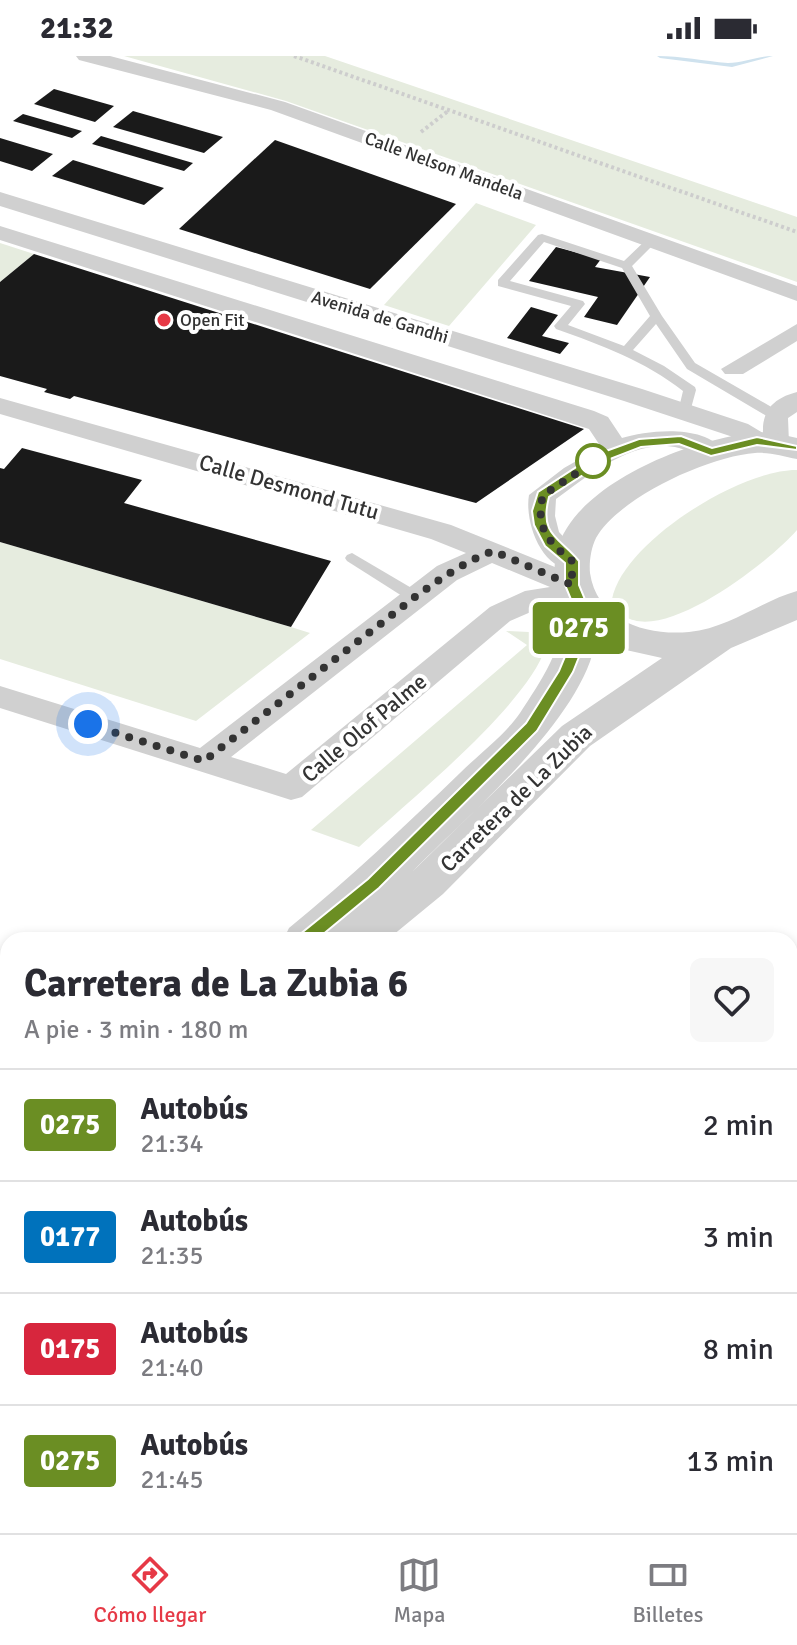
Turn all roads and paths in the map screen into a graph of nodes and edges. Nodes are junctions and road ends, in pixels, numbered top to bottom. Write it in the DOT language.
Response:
graph roads {
  1 [pos="86,56"];
  2 [pos="294,56"];
  3 [pos="448,110"];
  4 [pos="413,138"];
  5 [pos="0,199"];
  6 [pos="797,232"];
  7 [pos="0,233"];
  8 [pos="651,241"];
  9 [pos="626,266"];
  10 [pos="797,294"];
  11 [pos="656,316"];
  12 [pos="797,331"];
  13 [pos="626,351"];
  14 [pos="734,369"];
  15 [pos="797,400"];
  16 [pos="0,406"];
  17 [pos="684,412"];
  18 [pos="782,440"];
  19 [pos="616,450"];
  20 [pos="711,452"];
  21 [pos="493,551"];
  22 [pos="352,558"];
  23 [pos="575,588"];
  24 [pos="415,597"];
  25 [pos="797,604"];
  26 [pos="722,639"];
  27 [pos="0,697"];
  28 [pos="204,761"];
  29 [pos="314,932"];
  30 [pos="367,932"];
  1 -- 8 [label="street, Calle Nelson Mandela"];
  2 -- 3 [label="path"];
  3 -- 4 [label="path"];
  3 -- 6 [label="path"];
  5 -- 17 [label="street, Avenida de Gandhi"];
  7 -- 19 [label="street, Avenida de Gandhi"];
  8 -- 9 [label="lane"];
  8 -- 10 [label="street, Calle Nelson Mandela"];
  9 -- 11 [label="lane"];
  9 -- 13 [label="lane"];
  11 -- 13 [label="lane"];
  11 -- 18 [label="lane"];
  12 -- 14 [label="street"];
  13 -- 17 [label="lane"];
  15 -- 18 [label="street"];
  16 -- 21 [label="street, Calle Desmond Tutu"];
  17 -- 18 [label="street, Avenida de Gandhi"];
  18 -- 20 [label="street, Carretera de La Zubia"];
  19 -- 20 [label="street"];
  19 -- 23 [label="street"];
  20 -- 23 [label="street, Carretera de La Zubia"];
  21 -- 23 [label="street, Calle Desmond Tutu"];
  21 -- 24 [label="street"];
  22 -- 24 [label="lane"];
  23 -- 26 [label="street"];
  23 -- 28 [label="street, Calle Olof Palme"];
  23 -- 29 [label="street, Carretera de La Zubia"];
  24 -- 28 [label="street"];
  25 -- 26 [label="street"];
  26 -- 30 [label="street, Carretera de La Zubia"];
  27 -- 28 [label="street"];
}
